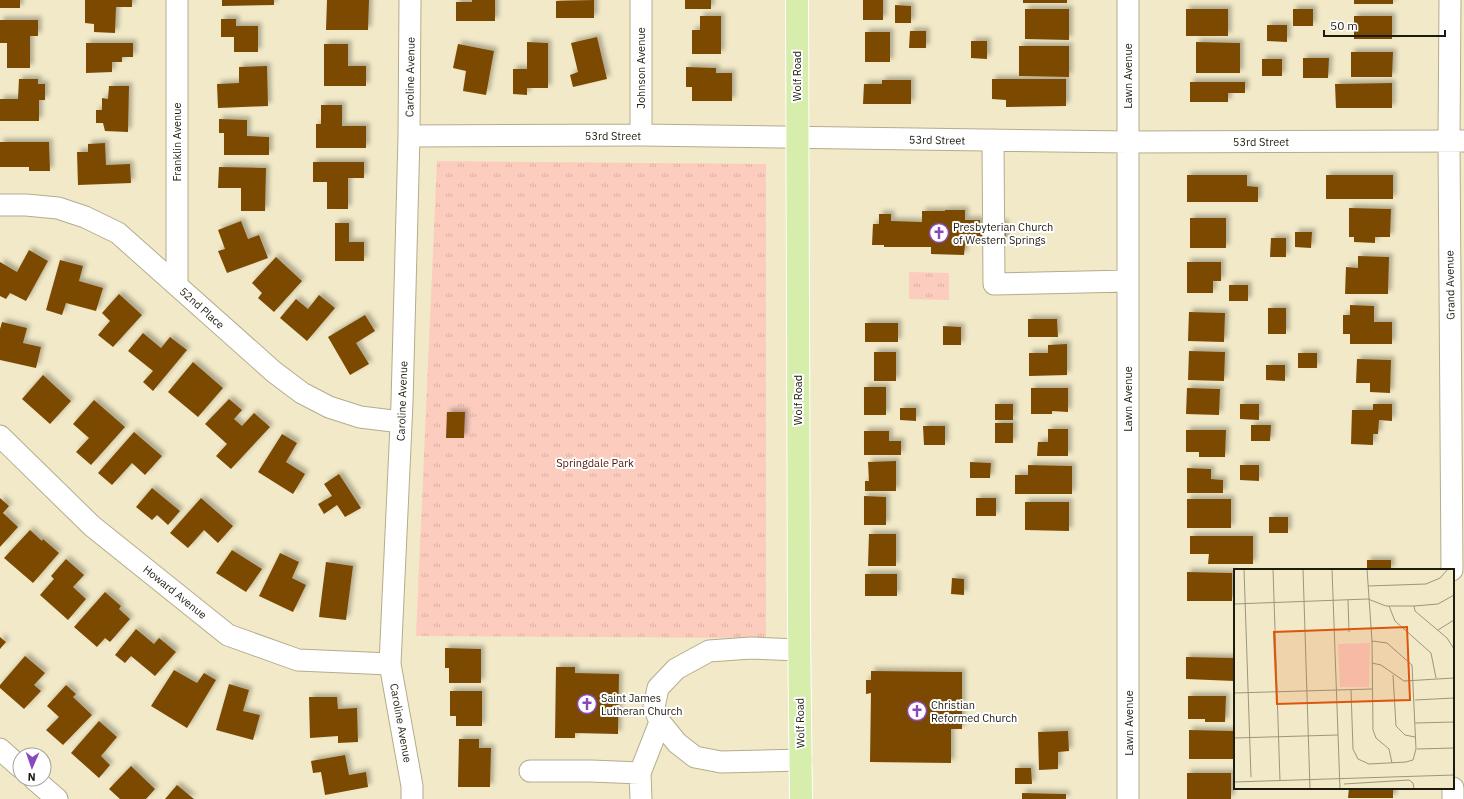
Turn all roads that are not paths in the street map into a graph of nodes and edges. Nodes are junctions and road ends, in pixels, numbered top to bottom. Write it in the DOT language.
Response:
graph roads {
  1 [pos="177,0"];
  2 [pos="410,0"];
  3 [pos="641,0"];
  4 [pos="797,0"];
  5 [pos="1128,0"];
  6 [pos="1450,0"];
  7 [pos="640,135"];
  8 [pos="409,136"];
  9 [pos="797,137"];
  10 [pos="993,140"];
  11 [pos="1456,141"];
  12 [pos="1128,142"];
  13 [pos="0,205"];
  14 [pos="1128,281"];
  15 [pos="177,285"];
  16 [pos="401,422"];
  17 [pos="0,436"];
  18 [pos="1452,569"];
  19 [pos="799,650"];
  20 [pos="390,664"];
  21 [pos="660,722"];
  22 [pos="0,749"];
  23 [pos="12,760"];
  24 [pos="801,760"];
  25 [pos="530,771"];
  26 [pos="640,772"];
  27 [pos="43,787"];
  28 [pos="57,799"];
  29 [pos="412,799"];
  30 [pos="640,799"];
  31 [pos="801,799"];
  32 [pos="1128,799"];
  1 -- 15 [label="street, Franklin Avenue"];
  2 -- 8 [label="street, Caroline Avenue"];
  3 -- 7 [label="street, Johnson Avenue"];
  4 -- 9 [label="main road, Wolf Road"];
  5 -- 12 [label="street, Lawn Avenue"];
  6 -- 11 [label="street, Grand Avenue"];
  7 -- 8 [label="street, 53rd Street"];
  7 -- 9 [label="street, 53rd Street"];
  8 -- 16 [label="street, Caroline Avenue"];
  9 -- 10 [label="street, 53rd Street"];
  9 -- 19 [label="main road, Wolf Road"];
  10 -- 12 [label="street, 53rd Street"];
  10 -- 14 [label="street"];
  11 -- 12 [label="street, 53rd Street"];
  11 -- 18 [label="street, Grand Avenue"];
  12 -- 14 [label="street, Lawn Avenue"];
  13 -- 15 [label="street, 52nd Place"];
  14 -- 32 [label="street, Lawn Avenue"];
  15 -- 16 [label="street, 52nd Place"];
  16 -- 20 [label="street, Caroline Avenue"];
  17 -- 20 [label="street, Howard Avenue"];
  19 -- 21 [label="street"];
  19 -- 24 [label="main road, Wolf Road"];
  20 -- 29 [label="street, Caroline Avenue"];
  21 -- 24 [label="street"];
  21 -- 26 [label="street"];
  22 -- 23 [label="street"];
  24 -- 31 [label="main road, Wolf Road"];
  25 -- 26 [label="street"];
  26 -- 30 [label="street"];
  27 -- 28 [label="street"];
}
